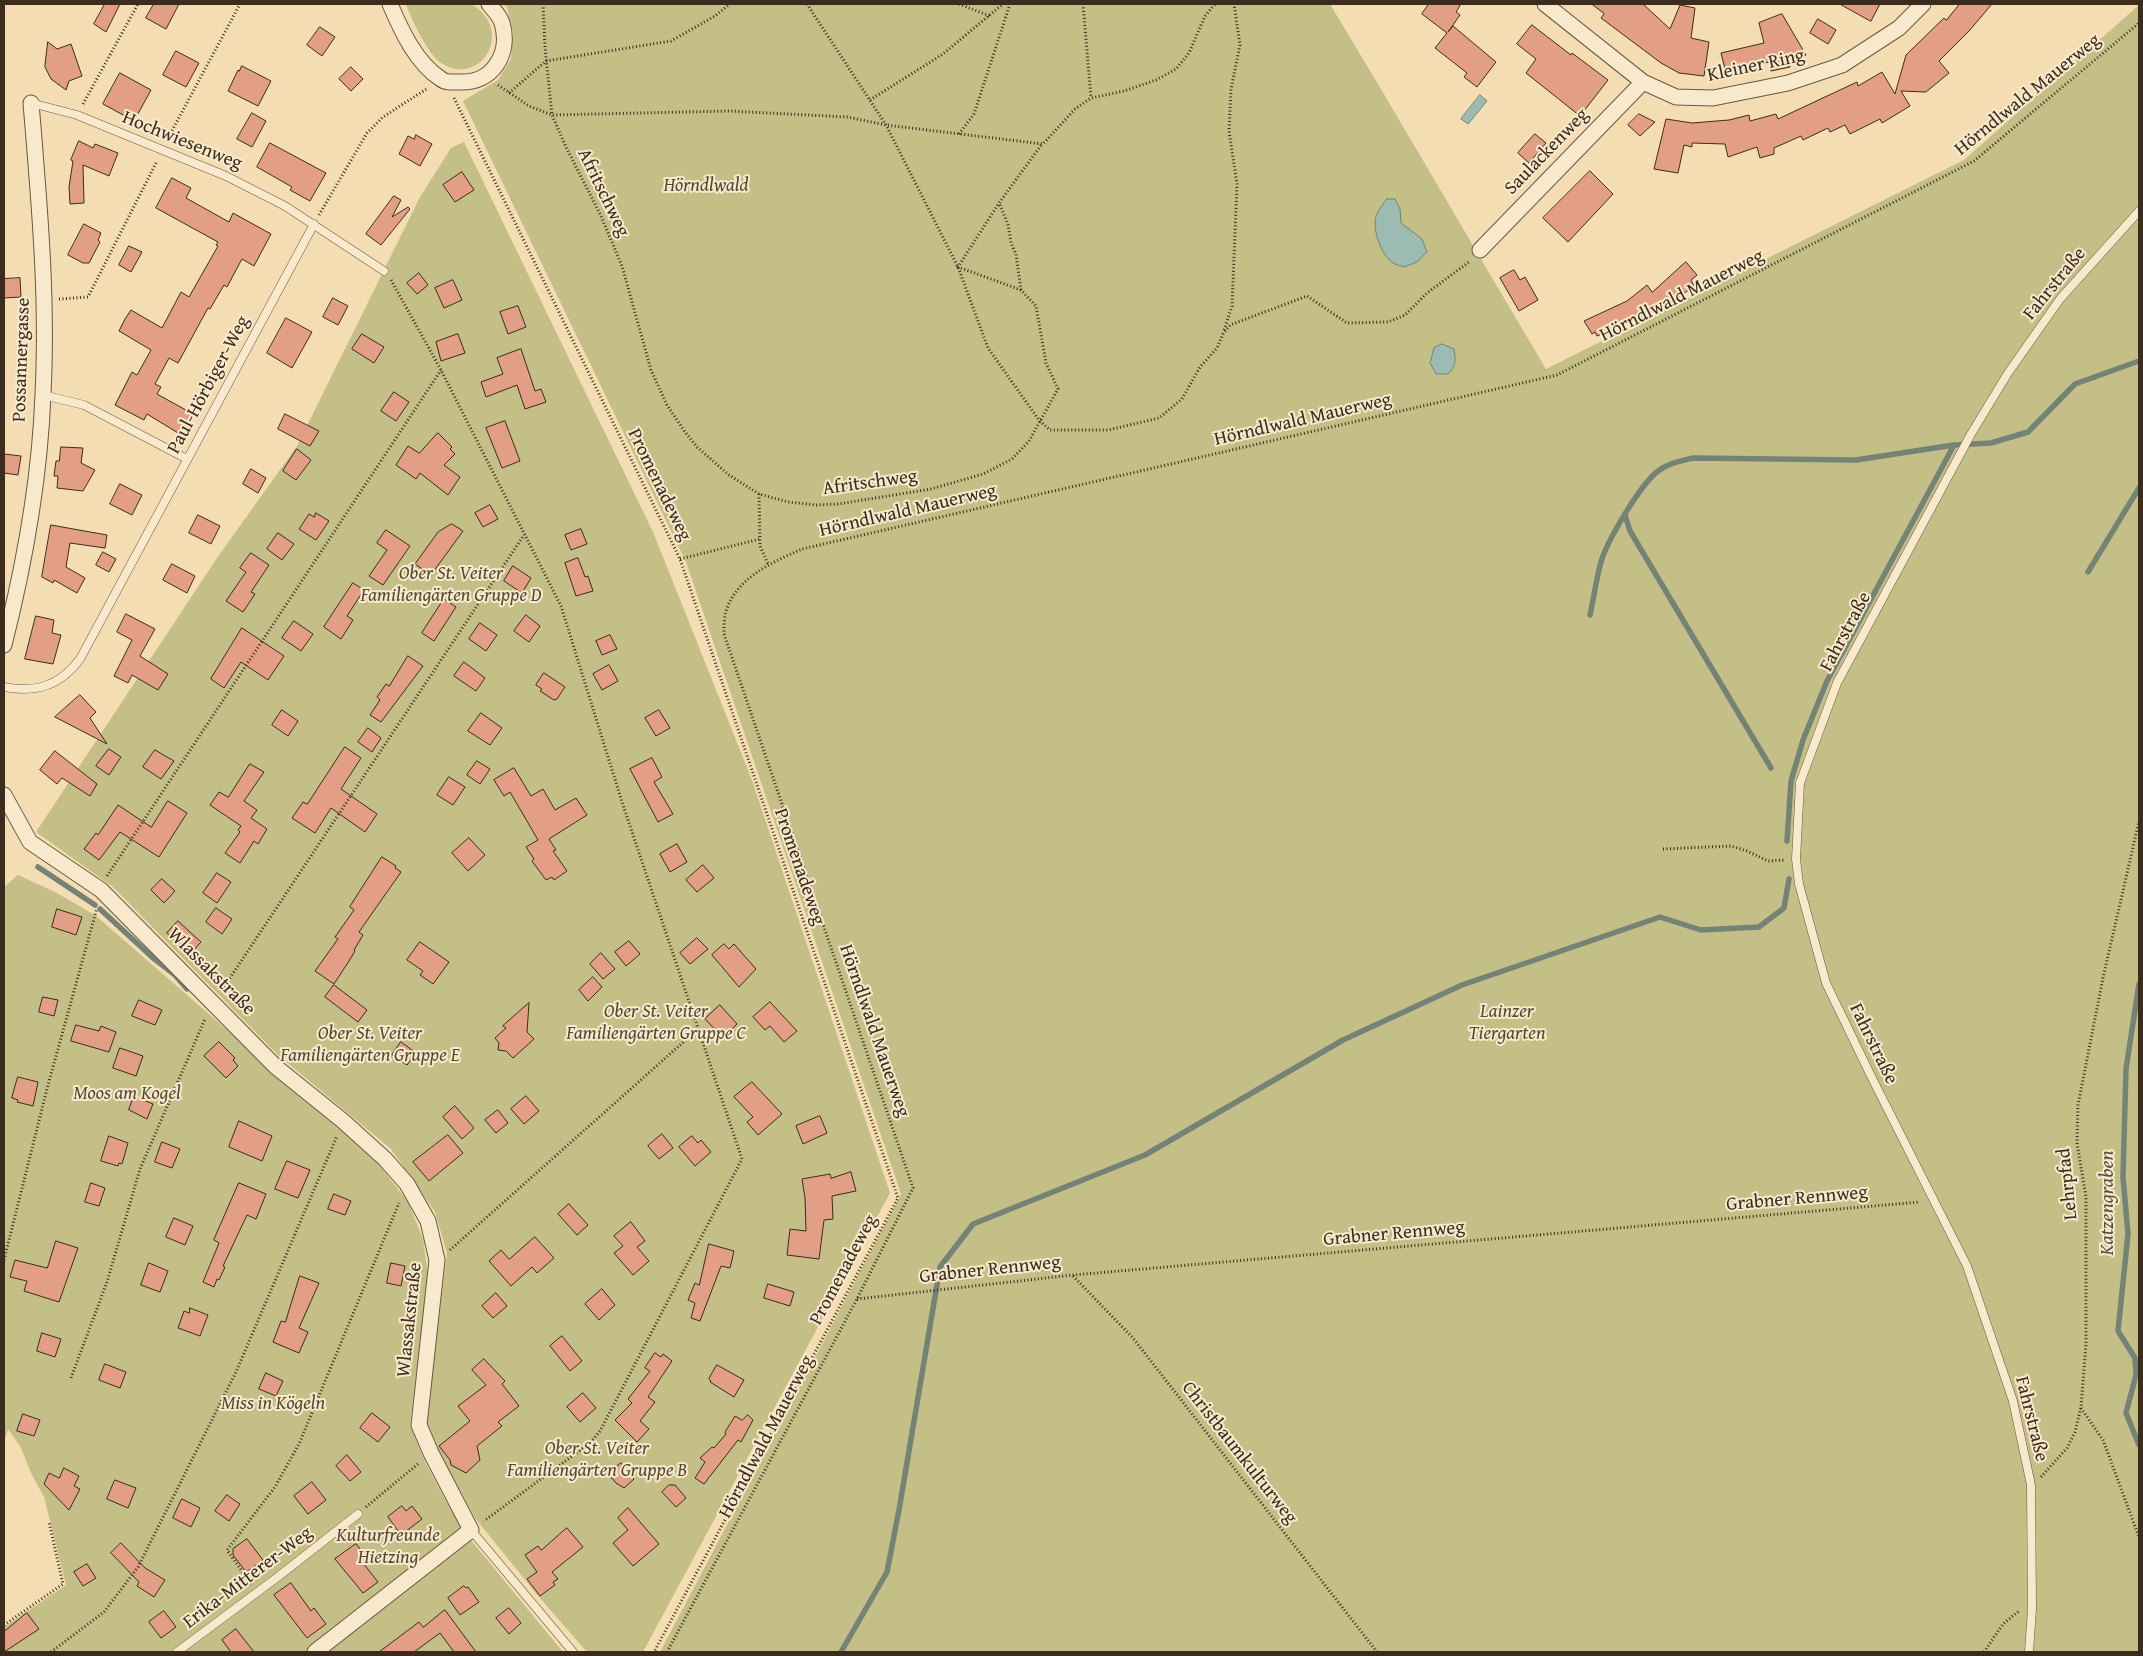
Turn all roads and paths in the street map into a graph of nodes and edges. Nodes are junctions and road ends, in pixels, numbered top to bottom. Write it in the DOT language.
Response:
graph roads {
  1 [pos="138,4"];
  2 [pos="240,4"];
  3 [pos="390,4"];
  4 [pos="489,4"];
  5 [pos="543,4"];
  6 [pos="730,4"];
  7 [pos="807,4"];
  8 [pos="959,4"];
  9 [pos="1003,4"];
  10 [pos="1010,4"];
  11 [pos="1083,4"];
  12 [pos="1215,4"];
  13 [pos="1234,4"];
  14 [pos="1545,4"];
  15 [pos="1923,4"];
  16 [pos="990,16"];
  17 [pos="2139,23"];
  18 [pos="546,61"];
  19 [pos="487,76"];
  20 [pos="444,80"];
  21 [pos="1643,82"];
  22 [pos="508,93"];
  23 [pos="1091,98"];
  24 [pos="870,100"];
  25 [pos="31,103"];
  26 [pos="552,115"];
  27 [pos="77,116"];
  28 [pos="886,125"];
  29 [pos="959,134"];
  30 [pos="1043,144"];
  31 [pos="162,150"];
  32 [pos="999,203"];
  33 [pos="2139,211"];
  34 [pos="314,224"];
  35 [pos="1480,250"];
  36 [pos="958,267"];
  37 [pos="384,270"];
  38 [pos="1021,290"];
  39 [pos="44,301"];
  40 [pos="1223,334"];
  41 [pos="441,370"];
  42 [pos="43,395"];
  43 [pos="1039,420"];
  44 [pos="187,459"];
  45 [pos="758,494"];
  46 [pos="524,535"];
  47 [pos="760,539"];
  48 [pos="680,559"];
  49 [pos="768,564"];
  50 [pos="4,645"];
  51 [pos="4,687"];
  52 [pos="4,795"];
  53 [pos="2139,821"];
  54 [pos="1663,849"];
  55 [pos="1796,859"];
  56 [pos="101,890"];
  57 [pos="213,1002"];
  58 [pos="698,1029"];
  59 [pos="343,1121"];
  60 [pos="407,1184"];
  61 [pos="1934,1201"];
  62 [pos="4,1260"];
  63 [pos="437,1260"];
  64 [pos="1072,1276"];
  65 [pos="857,1299"];
  66 [pos="71,1378"];
  67 [pos="2081,1407"];
  68 [pos="431,1453"];
  69 [pos="2031,1485"];
  70 [pos="358,1514"];
  71 [pos="49,1522"];
  72 [pos="472,1530"];
  73 [pos="2139,1537"];
  74 [pos="257,1592"];
  75 [pos="2032,1608"];
  76 [pos="4,1624"];
  77 [pos="51,1652"];
  78 [pos="177,1652"];
  79 [pos="315,1652"];
  80 [pos="573,1652"];
  81 [pos="654,1652"];
  82 [pos="667,1652"];
  83 [pos="1377,1652"];
  84 [pos="1984,1652"];
  85 [pos="2029,1652"];
  1 -- 27 [label="path"];
  2 -- 31 [label="path"];
  3 -- 20 [label="street"];
  4 -- 19 [label="street"];
  5 -- 18 [label="path, Afritschweg"];
  6 -- 18 [label="path"];
  7 -- 24 [label="path"];
  8 -- 16 [label="path"];
  9 -- 16 [label="path"];
  10 -- 29 [label="path"];
  11 -- 23 [label="path"];
  12 -- 23 [label="path"];
  13 -- 40 [label="path"];
  14 -- 21 [label="street, Kleiner Ring"];
  15 -- 21 [label="street, Kleiner Ring"];
  16 -- 24 [label="path"];
  17 -- 49 [label="path, Hörndlwald Mauerweg"];
  18 -- 22 [label="path"];
  18 -- 26 [label="path, Afritschweg"];
  19 -- 20 [label="street"];
  19 -- 22 [label="path"];
  20 -- 34 [label="path"];
  20 -- 48 [label="path, Promenadeweg"];
  21 -- 35 [label="street, Saulackenweg"];
  22 -- 26 [label="path"];
  23 -- 30 [label="path"];
  24 -- 28 [label="path"];
  25 -- 27 [label="lane, Hochwiesenweg"];
  25 -- 39 [label="street, Possannergasse"];
  26 -- 28 [label="path"];
  26 -- 45 [label="path, Afritschweg"];
  27 -- 31 [label="lane, Hochwiesenweg"];
  28 -- 29 [label="path"];
  28 -- 36 [label="path"];
  29 -- 30 [label="path"];
  30 -- 32 [label="path"];
  31 -- 34 [label="lane, Hochwiesenweg"];
  31 -- 39 [label="path"];
  32 -- 36 [label="path"];
  32 -- 38 [label="path"];
  33 -- 55 [label="lane, Fahrstraße"];
  34 -- 37 [label="lane, Hochwiesenweg"];
  34 -- 44 [label="lane, Paul-Hörbiger-Weg"];
  35 -- 40 [label="path"];
  36 -- 38 [label="path"];
  36 -- 43 [label="path"];
  37 -- 41 [label="path"];
  38 -- 43 [label="path, Afritschweg"];
  39 -- 42 [label="street, Possannergasse"];
  40 -- 43 [label="path"];
  41 -- 46 [label="path"];
  41 -- 56 [label="path"];
  42 -- 44 [label="lane"];
  42 -- 50 [label="street, Possannergasse"];
  43 -- 45 [label="path, Afritschweg"];
  44 -- 51 [label="lane, Paul-Hörbiger-Weg"];
  45 -- 47 [label="path"];
  46 -- 57 [label="path"];
  46 -- 58 [label="path"];
  47 -- 48 [label="path"];
  47 -- 49 [label="path"];
  48 -- 81 [label="path, Promenadeweg"];
  49 -- 65 [label="path, Hörndlwald Mauerweg"];
  52 -- 56 [label="street, Wlassakstraße"];
  53 -- 67 [label="path, Lehrpfad"];
  54 -- 55 [label="path"];
  55 -- 61 [label="lane, Fahrstraße"];
  56 -- 57 [label="street, Wlassakstraße"];
  56 -- 62 [label="path"];
  57 -- 59 [label="street, Wlassakstraße"];
  57 -- 66 [label="path"];
  58 -- 63 [label="path"];
  58 -- 72 [label="path"];
  59 -- 60 [label="street, Wlassakstraße"];
  59 -- 77 [label="path"];
  60 -- 63 [label="street, Wlassakstraße"];
  60 -- 74 [label="path"];
  61 -- 64 [label="path, Grabner Rennweg"];
  61 -- 69 [label="lane, Fahrstraße"];
  63 -- 68 [label="street, Wlassakstraße"];
  64 -- 65 [label="path, Grabner Rennweg"];
  64 -- 83 [label="path, Christbaumkulturweg"];
  65 -- 82 [label="path, Hörndlwald Mauerweg"];
  67 -- 69 [label="path, Lehrpfad"];
  67 -- 73 [label="path"];
  68 -- 70 [label="path"];
  68 -- 72 [label="street, Wlassakstraße"];
  69 -- 75 [label="lane, Fahrstraße"];
  70 -- 74 [label="lane, Erika-Mitterer-Weg"];
  71 -- 76 [label="path"];
  72 -- 79 [label="street"];
  72 -- 80 [label="lane, Wlassakstraße"];
  74 -- 78 [label="lane, Erika-Mitterer-Weg"];
  75 -- 84 [label="path"];
  75 -- 85 [label="lane, Fahrstraße"];
}
